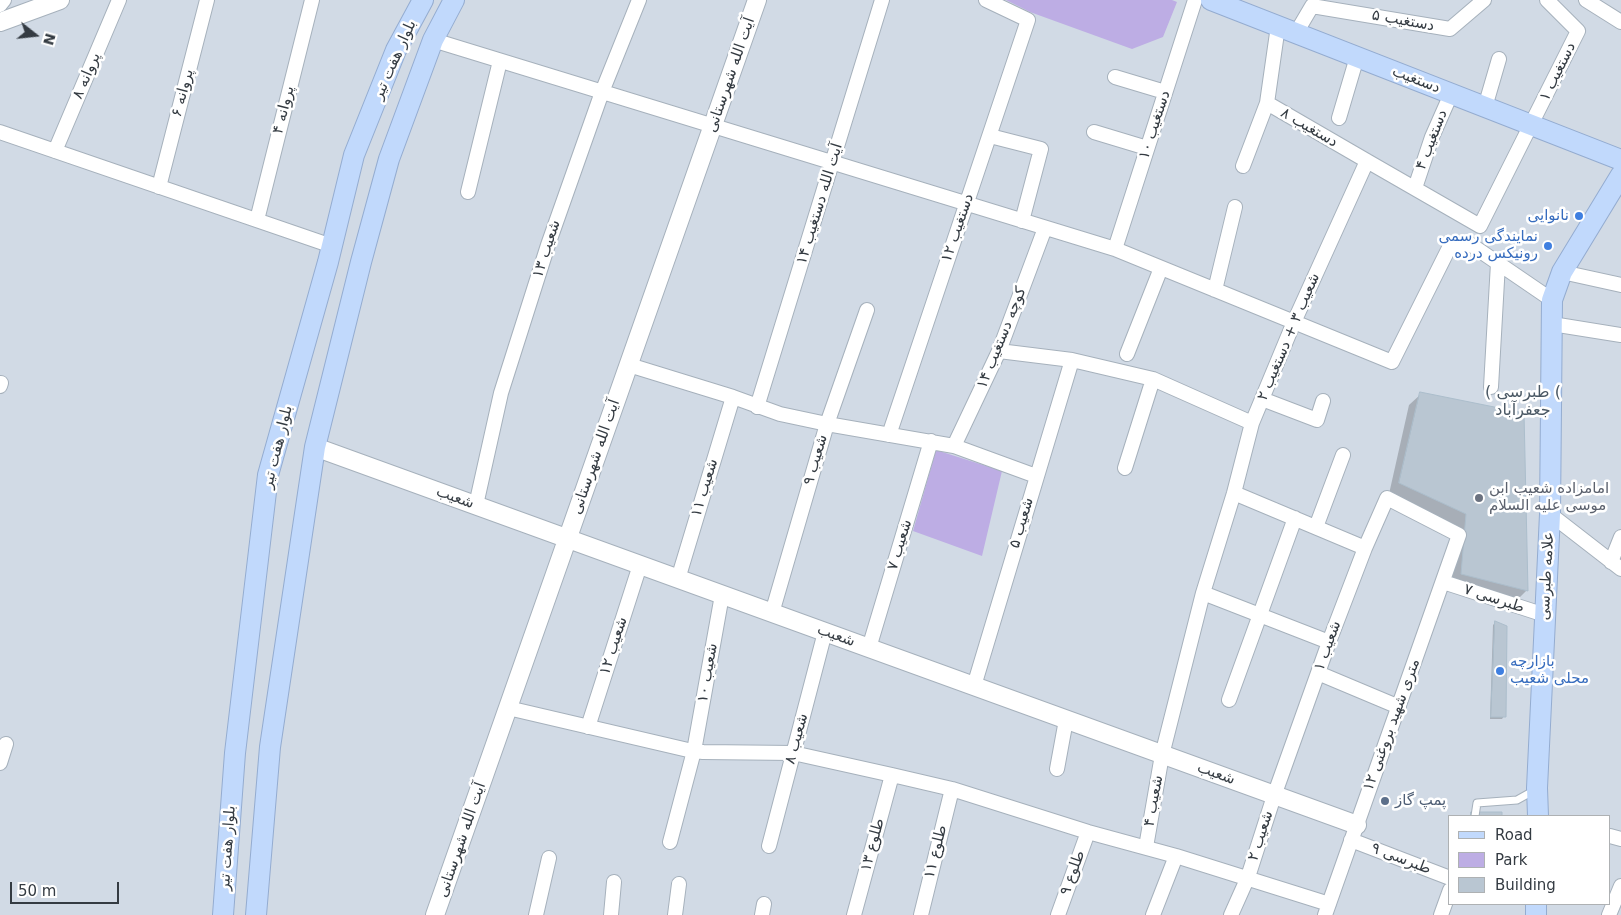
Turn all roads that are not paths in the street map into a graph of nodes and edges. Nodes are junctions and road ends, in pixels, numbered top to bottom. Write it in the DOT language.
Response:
graph roads {
  1 [pos="4,0"];
  2 [pos="60,0"];
  3 [pos="119,0"];
  4 [pos="207,0"];
  5 [pos="312,0"];
  6 [pos="423,0"];
  7 [pos="454,0"];
  8 [pos="640,0"];
  9 [pos="757,0"];
  10 [pos="882,0"];
  11 [pos="986,0"];
  12 [pos="1195,0"];
  13 [pos="1211,0"];
  14 [pos="1306,0"];
  15 [pos="1484,0"];
  16 [pos="1547,0"];
  17 [pos="1586,0"];
  18 [pos="0,5"];
  19 [pos="0,22"];
  20 [pos="1621,22"];
  21 [pos="1278,26"];
  22 [pos="1298,31"];
  23 [pos="433,40"];
  24 [pos="1357,57"];
  25 [pos="1499,59"];
  26 [pos="500,61"];
  27 [pos="1115,77"];
  28 [pos="602,92"];
  29 [pos="1166,92"];
  30 [pos="1452,94"];
  31 [pos="1267,103"];
  32 [pos="1485,107"];
  33 [pos="1339,118"];
  34 [pos="1532,125"];
  35 [pos="713,126"];
  36 [pos="0,132"];
  37 [pos="1094,132"];
  38 [pos="990,136"];
  39 [pos="1147,148"];
  40 [pos="55,151"];
  41 [pos="1621,160"];
  42 [pos="1367,161"];
  43 [pos="832,163"];
  44 [pos="1243,166"];
  45 [pos="1621,175"];
  46 [pos="159,186"];
  47 [pos="1415,188"];
  48 [pos="468,192"];
  49 [pos="966,204"];
  50 [pos="1235,207"];
  51 [pos="257,220"];
  52 [pos="1022,221"];
  53 [pos="1480,226"];
  54 [pos="1045,228"];
  55 [pos="1470,244"];
  56 [pos="332,246"];
  57 [pos="1115,249"];
  58 [pos="1498,263"];
  59 [pos="1161,268"];
  60 [pos="1562,272"];
  61 [pos="1621,285"];
  62 [pos="1215,290"];
  63 [pos="1552,300"];
  64 [pos="867,310"];
  65 [pos="1294,322"];
  66 [pos="1552,324"];
  67 [pos="1621,335"];
  68 [pos="999,351"];
  69 [pos="1127,354"];
  70 [pos="1072,360"];
  71 [pos="629,365"];
  72 [pos="1154,379"];
  73 [pos="1491,388"];
  74 [pos="733,397"];
  75 [pos="1262,399"];
  76 [pos="1323,401"];
  77 [pos="758,407"];
  78 [pos="1252,423"];
  79 [pos="827,424"];
  80 [pos="889,435"];
  81 [pos="931,441"];
  82 [pos="954,446"];
  83 [pos="315,447"];
  84 [pos="1343,454"];
  85 [pos="1125,468"];
  86 [pos="1036,476"];
  87 [pos="1234,493"];
  88 [pos="1387,498"];
  89 [pos="476,505"];
  90 [pos="1550,514"];
  91 [pos="1295,518"];
  92 [pos="1316,527"];
  93 [pos="567,538"];
  94 [pos="1621,538"];
  95 [pos="1366,548"];
  96 [pos="640,565"];
  97 [pos="1616,565"];
  98 [pos="678,579"];
  99 [pos="1443,582"];
  100 [pos="1204,593"];
  101 [pos="722,595"];
  102 [pos="772,613"];
  103 [pos="1260,615"];
  104 [pos="1545,615"];
  105 [pos="825,632"];
  106 [pos="1329,642"];
  107 [pos="869,648"];
  108 [pos="1318,673"];
  109 [pos="974,686"];
  110 [pos="1230,700"];
  111 [pos="1399,707"];
  112 [pos="508,708"];
  113 [pos="1066,720"];
  114 [pos="588,727"];
  115 [pos="6,744"];
  116 [pos="694,751"];
  117 [pos="793,753"];
  118 [pos="1162,754"];
  119 [pos="0,763"];
  120 [pos="1057,769"];
  121 [pos="892,775"];
  122 [pos="1537,788"];
  123 [pos="952,789"];
  124 [pos="1274,796"];
  125 [pos="1475,815"];
  126 [pos="1542,815"];
  127 [pos="1088,832"];
  128 [pos="1354,833"];
  129 [pos="670,842"];
  130 [pos="769,846"];
  131 [pos="1146,848"];
  132 [pos="1176,856"];
  133 [pos="549,858"];
  134 [pos="226,872"];
  135 [pos="258,872"];
  136 [pos="1248,877"];
  137 [pos="1448,877"];
  138 [pos="614,882"];
  139 [pos="679,884"];
  140 [pos="1621,886"];
  141 [pos="1448,896"];
  142 [pos="1327,910"];
  143 [pos="223,915"];
  144 [pos="256,915"];
  145 [pos="438,915"];
  146 [pos="536,915"];
  147 [pos="611,915"];
  148 [pos="674,915"];
  149 [pos="854,915"];
  150 [pos="921,915"];
  151 [pos="1058,915"];
  152 [pos="1153,915"];
  153 [pos="1231,915"];
  154 [pos="1441,915"];
  155 [pos="1609,915"];
  1 -- 18 [label="street"];
  2 -- 19 [label="street"];
  3 -- 40 [label="street, پروانه ۸"];
  4 -- 46 [label="street, پروانه ۶"];
  5 -- 51 [label="street, پروانه ۴"];
  6 -- 56 [label="main road, بلوار هفت تیر"];
  7 -- 23 [label="main road, بلوار هفت تیر"];
  8 -- 28 [label="street, شعیب ۱۳"];
  9 -- 35 [label="street, آیت الله شهرستانی"];
  10 -- 43 [label="street, آیت الله دستغیب ۱۴"];
  11 -- 38 [label="street, دستغیب ۱۲"];
  12 -- 29 [label="street, دستغیب ۱۰"];
  13 -- 21 [label="main road, دستغیب"];
  14 -- 22 [label="street"];
  15 -- 22 [label="street, دستغیب ۵"];
  16 -- 34 [label="street, دستغیب ۱"];
  17 -- 20 [label="street"];
  21 -- 22 [label="main road, دستغیب"];
  21 -- 31 [label="street, دستغیب ۸"];
  22 -- 24 [label="main road, دستغیب"];
  23 -- 26 [label="street"];
  23 -- 83 [label="main road, بلوار هفت تیر"];
  24 -- 30 [label="main road, دستغیب"];
  24 -- 33 [label="street"];
  25 -- 32 [label="street"];
  26 -- 28 [label="street"];
  26 -- 48 [label="street"];
  27 -- 29 [label="street"];
  28 -- 35 [label="street"];
  28 -- 89 [label="street, شعیب ۱۳"];
  29 -- 39 [label="street, دستغیب ۱۰"];
  30 -- 32 [label="main road, دستغیب"];
  30 -- 47 [label="street, دستغیب ۴"];
  31 -- 42 [label="street, دستغیب ۸"];
  31 -- 44 [label="street"];
  32 -- 34 [label="main road, دستغیب"];
  34 -- 41 [label="main road, دستغیب"];
  34 -- 53 [label="street"];
  35 -- 43 [label="street"];
  35 -- 71 [label="street, آیت الله شهرستانی"];
  36 -- 40 [label="street"];
  37 -- 39 [label="street"];
  38 -- 49 [label="street, دستغیب ۱۲"];
  38 -- 52 [label="street"];
  39 -- 57 [label="street, دستغیب ۱۰"];
  40 -- 46 [label="street"];
  42 -- 47 [label="street"];
  42 -- 65 [label="street, شعیب ۳ + دستغیب ۲"];
  43 -- 49 [label="street"];
  43 -- 77 [label="street, آیت الله دستغیب ۱۴"];
  45 -- 60 [label="main road, علامه طبرسی"];
  46 -- 51 [label="street"];
  47 -- 53 [label="street"];
  49 -- 52 [label="street"];
  49 -- 80 [label="street, دستغیب ۱۲"];
  50 -- 62 [label="street"];
  51 -- 56 [label="street"];
  52 -- 54 [label="street"];
  53 -- 55 [label="street"];
  54 -- 57 [label="street"];
  54 -- 68 [label="street, کوچه دستغیب ۱۴"];
  55 -- 58 [label="street"];
  55 -- 65 [label="street"];
  56 -- 134 [label="main road, بلوار هفت تیر"];
  57 -- 59 [label="street"];
  58 -- 63 [label="street"];
  58 -- 73 [label="street"];
  59 -- 62 [label="street"];
  59 -- 69 [label="street"];
  60 -- 61 [label="street"];
  60 -- 63 [label="main road, علامه طبرسی"];
  62 -- 65 [label="street"];
  63 -- 66 [label="main road, علامه طبرسی"];
  64 -- 79 [label="street, شعیب ۹"];
  65 -- 75 [label="street, شعیب ۳ + دستغیب ۲"];
  66 -- 67 [label="street"];
  66 -- 90 [label="main road, علامه طبرسی"];
  68 -- 70 [label="street"];
  68 -- 82 [label="street, کوچه دستغیب ۱۴"];
  70 -- 72 [label="street"];
  70 -- 86 [label="street, شعیب ۵"];
  71 -- 74 [label="street"];
  71 -- 93 [label="street, آیت الله شهرستانی"];
  72 -- 78 [label="street"];
  72 -- 85 [label="street"];
  74 -- 77 [label="street"];
  74 -- 98 [label="street, شعیب ۱۱"];
  75 -- 76 [label="street"];
  75 -- 78 [label="street, شعیب ۳ + دستغیب ۲"];
  77 -- 79 [label="street"];
  78 -- 87 [label="street, شعیب ۳ + دستغیب ۲"];
  79 -- 80 [label="street"];
  79 -- 102 [label="street, شعیب ۹"];
  80 -- 81 [label="street"];
  81 -- 82 [label="street"];
  81 -- 107 [label="street, شعیب ۷"];
  82 -- 86 [label="street"];
  83 -- 89 [label="street, شعیب"];
  83 -- 135 [label="main road, بلوار هفت تیر"];
  84 -- 92 [label="street"];
  86 -- 109 [label="street, شعیب ۵"];
  87 -- 91 [label="street"];
  87 -- 100 [label="street, شعیب ۳ + دستغیب ۲"];
  88 -- 95 [label="street, شعیب ۱"];
  88 -- 99 [label="street, ۱۲ متری شهید بروغنی"];
  89 -- 93 [label="street, شعیب"];
  90 -- 97 [label="street"];
  90 -- 104 [label="main road, علامه طبرسی"];
  91 -- 92 [label="street"];
  91 -- 103 [label="street"];
  92 -- 95 [label="street"];
  93 -- 96 [label="street, شعیب"];
  93 -- 112 [label="street, آیت الله شهرستانی"];
  94 -- 97 [label="street"];
  95 -- 106 [label="street, شعیب ۱"];
  96 -- 98 [label="street, شعیب"];
  96 -- 114 [label="street, شعیب ۱۲"];
  98 -- 101 [label="street, شعیب"];
  99 -- 104 [label="street, طبرسی ۷"];
  99 -- 111 [label="street, ۱۲ متری شهید بروغنی"];
  100 -- 103 [label="street"];
  100 -- 118 [label="street, شعیب ۳ + دستغیب ۲"];
  101 -- 102 [label="street, شعیب"];
  101 -- 116 [label="street, شعیب ۱۰"];
  102 -- 105 [label="street, شعیب"];
  103 -- 106 [label="street"];
  103 -- 110 [label="street"];
  104 -- 122 [label="main road, علامه طبرسی"];
  105 -- 107 [label="street, شعیب"];
  105 -- 117 [label="street, شعیب ۸"];
  106 -- 108 [label="street, شعیب ۱"];
  107 -- 109 [label="street, شعیب"];
  108 -- 111 [label="street"];
  108 -- 124 [label="street, شعیب ۱"];
  109 -- 113 [label="street, شعیب"];
  111 -- 128 [label="street, ۱۲ متری شهید بروغنی"];
  112 -- 114 [label="street"];
  112 -- 145 [label="street, آیت الله شهرستانی"];
  113 -- 118 [label="street, شعیب"];
  113 -- 120 [label="street"];
  114 -- 116 [label="street"];
  115 -- 119 [label="street"];
  116 -- 117 [label="street"];
  116 -- 129 [label="street, شعیب ۱۰"];
  117 -- 121 [label="street"];
  117 -- 130 [label="street, شعیب ۸"];
  118 -- 124 [label="street, شعیب"];
  118 -- 131 [label="street, شعیب ۴"];
  121 -- 123 [label="street"];
  121 -- 149 [label="street, طلوع ۱۳"];
  122 -- 125 [label="lane"];
  122 -- 126 [label="main road, علامه طبرسی"];
  123 -- 127 [label="street"];
  123 -- 150 [label="street, طلوع ۱۱"];
  124 -- 128 [label="street, شعیب"];
  124 -- 136 [label="street, شعیب ۲"];
  127 -- 131 [label="street"];
  127 -- 151 [label="street, طلوع ۹"];
  128 -- 137 [label="street, طبرسی ۹"];
  128 -- 142 [label="street, ۱۲ متری شهید بروغنی"];
  131 -- 132 [label="street"];
  132 -- 136 [label="street"];
  132 -- 152 [label="street"];
  133 -- 146 [label="street"];
  134 -- 135 [label="main road"];
  134 -- 143 [label="main road, بلوار هفت تیر"];
  135 -- 144 [label="main road, بلوار هفت تیر"];
  136 -- 142 [label="street"];
  136 -- 153 [label="street, شعیب ۲"];
  138 -- 147 [label="street"];
  139 -- 148 [label="street"];
  140 -- 155 [label="street"];
  141 -- 154 [label="street"];
}
